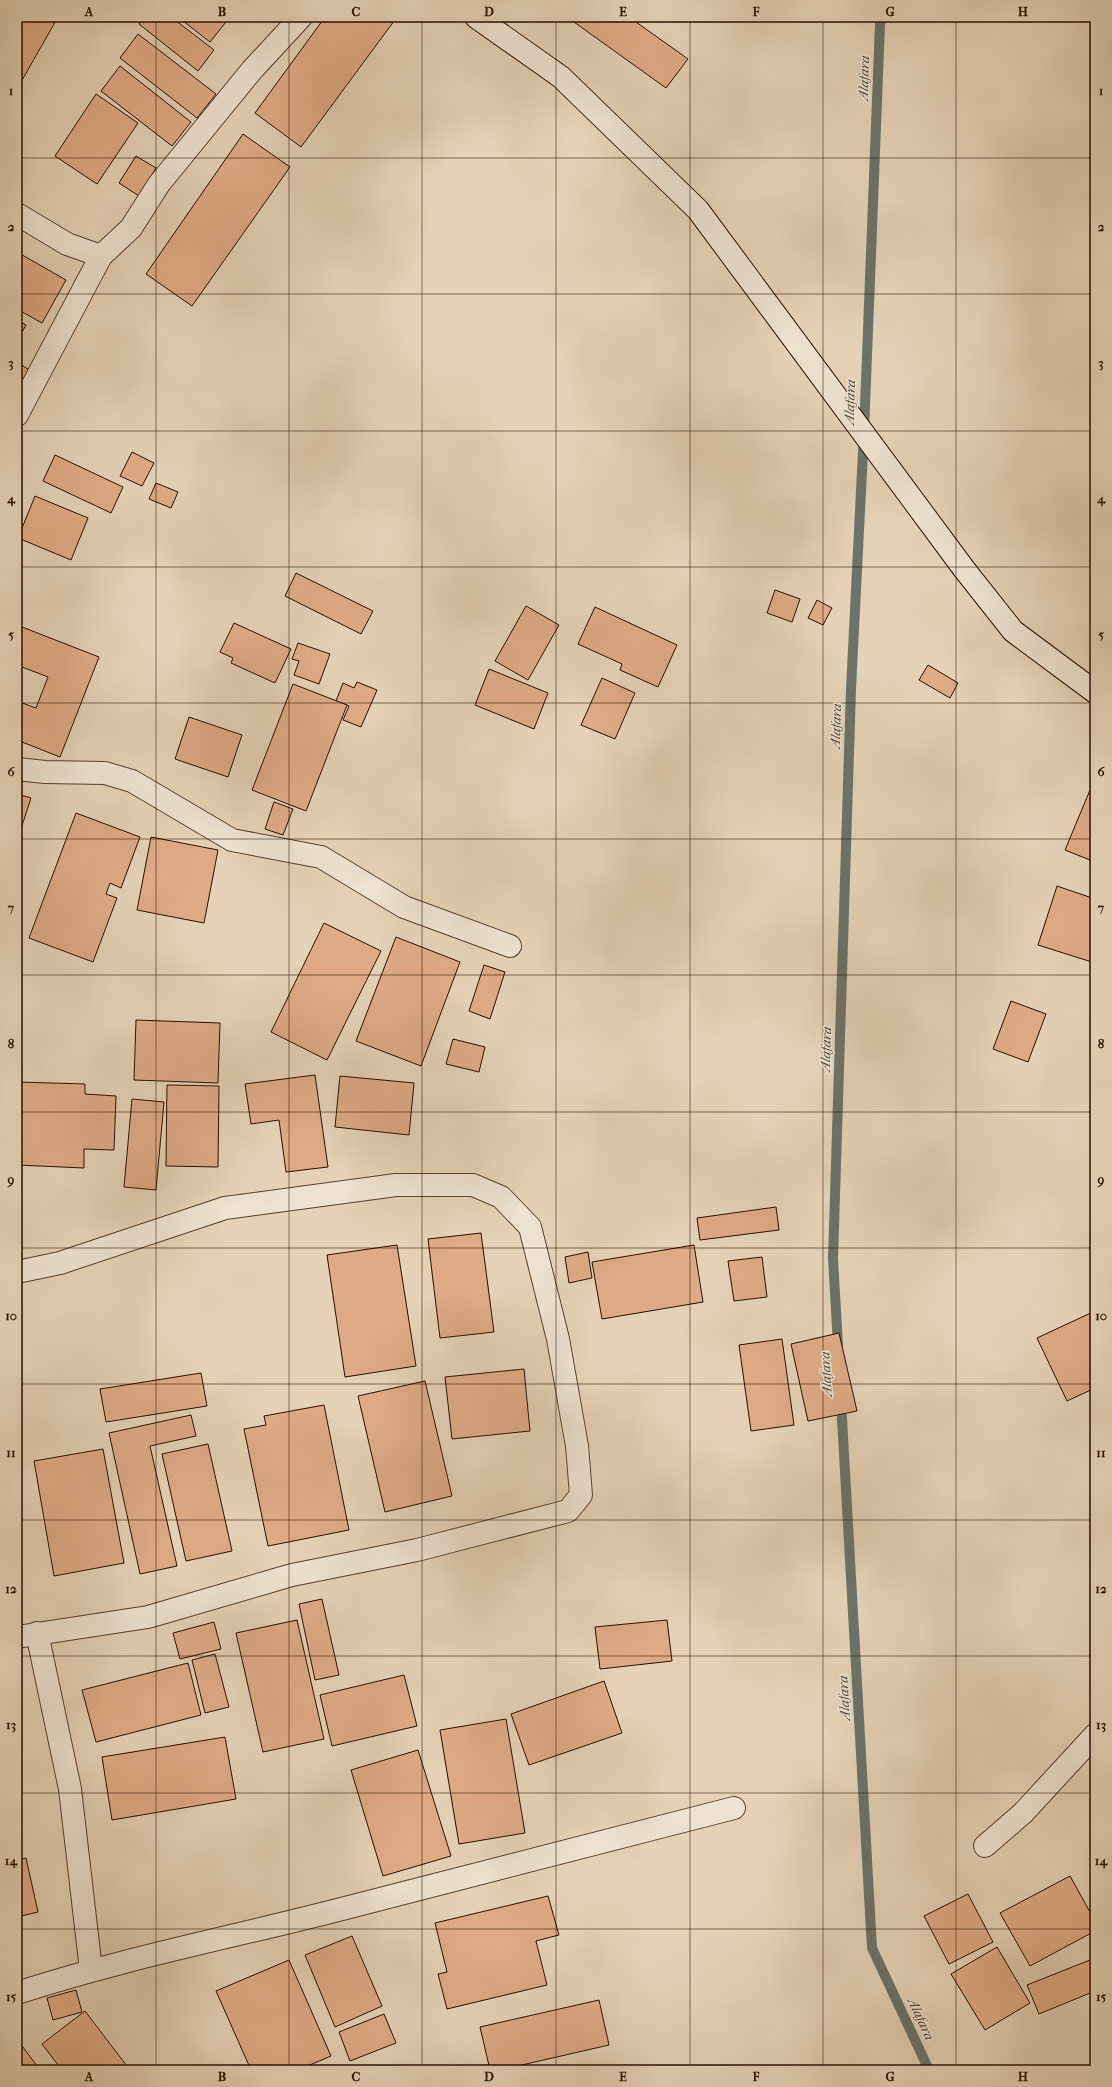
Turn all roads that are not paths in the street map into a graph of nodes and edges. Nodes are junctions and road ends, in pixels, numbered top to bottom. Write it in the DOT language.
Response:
graph roads {
  1 [pos="301,17"];
  2 [pos="476,17"];
  3 [pos="17,214"];
  4 [pos="101,256"];
  5 [pos="17,415"];
  6 [pos="1095,692"];
  7 [pos="17,769"];
  8 [pos="510,946"];
  9 [pos="17,1272"];
  10 [pos="27,1635"];
  11 [pos="1095,1735"];
  12 [pos="734,1808"];
  13 [pos="985,1846"];
  14 [pos="91,1970"];
  15 [pos="17,1993"];
  1 -- 4 [label="street"];
  2 -- 6 [label="street"];
  3 -- 4 [label="street"];
  4 -- 5 [label="street"];
  7 -- 8 [label="street"];
  9 -- 10 [label="street"];
  10 -- 14 [label="street"];
  11 -- 13 [label="street"];
  12 -- 14 [label="street"];
  14 -- 15 [label="street"];
}
